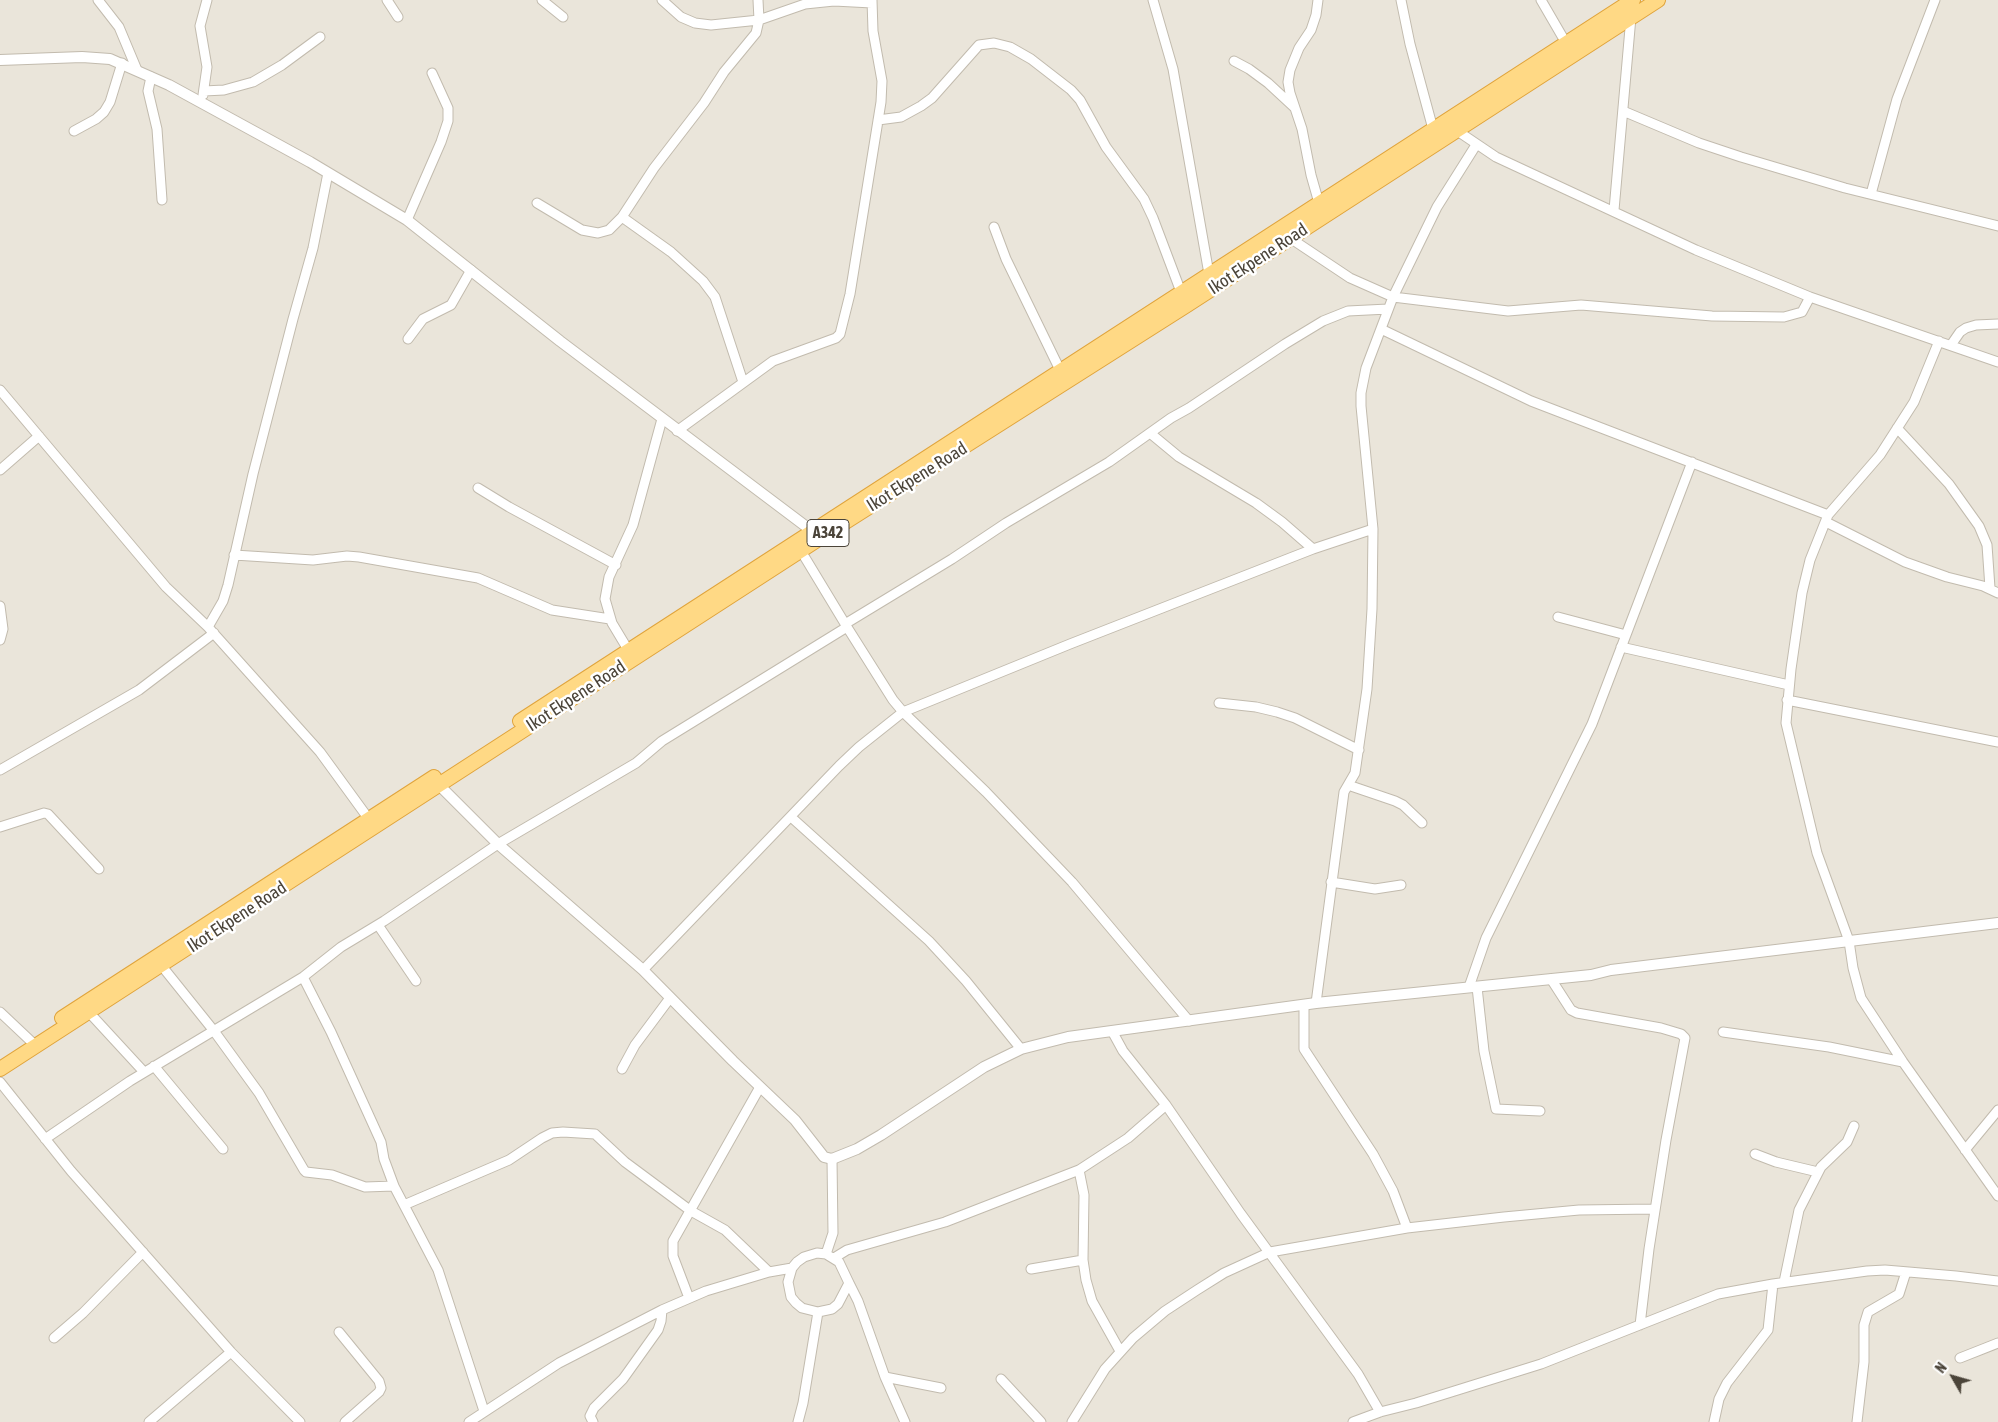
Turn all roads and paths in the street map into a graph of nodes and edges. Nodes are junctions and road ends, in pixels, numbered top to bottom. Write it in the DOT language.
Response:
graph roads {
  1 [pos="98,0"];
  2 [pos="207,0"];
  3 [pos="387,0"];
  4 [pos="542,0"];
  5 [pos="662,0"];
  6 [pos="758,0"];
  7 [pos="1153,0"];
  8 [pos="1318,0"];
  9 [pos="1401,0"];
  10 [pos="1541,0"];
  11 [pos="1633,0"];
  12 [pos="1658,0"];
  13 [pos="1935,0"];
  14 [pos="872,2"];
  15 [pos="398,17"];
  16 [pos="1631,17"];
  17 [pos="563,18"];
  18 [pos="759,20"];
  19 [pos="320,37"];
  20 [pos="1566,43"];
  21 [pos="0,60"];
  22 [pos="1234,61"];
  23 [pos="122,63"];
  24 [pos="137,70"];
  25 [pos="432,72"];
  26 [pos="151,77"];
  27 [pos="204,91"];
  28 [pos="201,102"];
  29 [pos="1295,108"];
  30 [pos="1623,110"];
  31 [pos="878,120"];
  32 [pos="1433,129"];
  33 [pos="1456,130"];
  34 [pos="74,131"];
  35 [pos="1476,145"];
  36 [pos="328,173"];
  37 [pos="1870,194"];
  38 [pos="162,200"];
  39 [pos="537,203"];
  40 [pos="1319,203"];
  41 [pos="1614,210"];
  42 [pos="622,217"];
  43 [pos="407,220"];
  44 [pos="1998,226"];
  45 [pos="994,227"];
  46 [pos="1290,238"];
  47 [pos="471,270"];
  48 [pos="1209,274"];
  49 [pos="1181,292"];
  50 [pos="1393,297"];
  51 [pos="1810,298"];
  52 [pos="1388,309"];
  53 [pos="1998,324"];
  54 [pos="1381,329"];
  55 [pos="408,339"];
  56 [pos="1939,341"];
  57 [pos="1951,345"];
  58 [pos="1998,362"];
  59 [pos="1060,370"];
  60 [pos="743,382"];
  61 [pos="0,390"];
  62 [pos="662,419"];
  63 [pos="1897,428"];
  64 [pos="677,431"];
  65 [pos="1150,434"];
  66 [pos="38,436"];
  67 [pos="1692,462"];
  68 [pos="0,470"];
  69 [pos="478,488"];
  70 [pos="1827,519"];
  71 [pos="1373,529"];
  72 [pos="812,531"];
  73 [pos="1314,550"];
  74 [pos="801,551"];
  75 [pos="234,555"];
  76 [pos="616,565"];
  77 [pos="1994,590"];
  78 [pos="0,606"];
  79 [pos="1558,617"];
  80 [pos="610,619"];
  81 [pos="846,626"];
  82 [pos="211,630"];
  83 [pos="1626,635"];
  84 [pos="0,640"];
  85 [pos="1621,647"];
  86 [pos="631,655"];
  87 [pos="1789,685"];
  88 [pos="1787,700"];
  89 [pos="1218,703"];
  90 [pos="903,712"];
  91 [pos="1998,742"];
  92 [pos="1359,750"];
  93 [pos="0,770"];
  94 [pos="439,785"];
  95 [pos="1348,785"];
  96 [pos="791,817"];
  97 [pos="1422,823"];
  98 [pos="372,824"];
  99 [pos="0,827"];
  100 [pos="498,844"];
  101 [pos="99,869"];
  102 [pos="1331,882"];
  103 [pos="1401,886"];
  104 [pos="1998,923"];
  105 [pos="378,925"];
  106 [pos="1849,941"];
  107 [pos="161,966"];
  108 [pos="643,970"];
  109 [pos="303,977"];
  110 [pos="1551,979"];
  111 [pos="416,981"];
  112 [pos="1473,987"];
  113 [pos="670,998"];
  114 [pos="1316,1003"];
  115 [pos="1304,1005"];
  116 [pos="86,1008"];
  117 [pos="0,1012"];
  118 [pos="1189,1021"];
  119 [pos="214,1031"];
  120 [pos="1112,1031"];
  121 [pos="1723,1032"];
  122 [pos="32,1043"];
  123 [pos="1021,1049"];
  124 [pos="0,1058"];
  125 [pos="1904,1062"];
  126 [pos="154,1066"];
  127 [pos="0,1069"];
  128 [pos="622,1070"];
  129 [pos="144,1072"];
  130 [pos="0,1082"];
  131 [pos="760,1087"];
  132 [pos="1166,1105"];
  133 [pos="1998,1110"];
  134 [pos="1540,1111"];
  135 [pos="1854,1126"];
  136 [pos="45,1138"];
  137 [pos="223,1149"];
  138 [pos="1965,1150"];
  139 [pos="1755,1154"];
  140 [pos="832,1159"];
  141 [pos="1079,1170"];
  142 [pos="1818,1172"];
  143 [pos="394,1186"];
  144 [pos="1998,1196"];
  145 [pos="404,1205"];
  146 [pos="1655,1209"];
  147 [pos="690,1211"];
  148 [pos="1407,1228"];
  149 [pos="143,1252"];
  150 [pos="1270,1252"];
  151 [pos="830,1256"];
  152 [pos="1083,1260"];
  153 [pos="792,1268"];
  154 [pos="1031,1269"];
  155 [pos="769,1272"];
  156 [pos="1906,1272"];
  157 [pos="1998,1281"];
  158 [pos="1784,1282"];
  159 [pos="849,1283"];
  160 [pos="1773,1284"];
  161 [pos="689,1298"];
  162 [pos="662,1310"];
  163 [pos="818,1312"];
  164 [pos="1640,1325"];
  165 [pos="339,1332"];
  166 [pos="54,1338"];
  167 [pos="1998,1343"];
  168 [pos="1120,1350"];
  169 [pos="231,1352"];
  170 [pos="1960,1358"];
  171 [pos="885,1377"];
  172 [pos="1001,1379"];
  173 [pos="941,1388"];
  174 [pos="484,1411"];
  175 [pos="1380,1412"];
  176 [pos="148,1422"];
  177 [pos="300,1422"];
  178 [pos="345,1422"];
  179 [pos="469,1422"];
  180 [pos="594,1422"];
  181 [pos="798,1422"];
  182 [pos="905,1422"];
  183 [pos="1041,1422"];
  184 [pos="1072,1422"];
  185 [pos="1353,1422"];
  186 [pos="1714,1422"];
  187 [pos="1857,1422"];
  1 -- 24 [label="street"];
  2 -- 27 [label="street"];
  3 -- 15 [label="street"];
  4 -- 17 [label="street"];
  5 -- 18 [label="street"];
  6 -- 18 [label="street"];
  7 -- 48 [label="street"];
  8 -- 29 [label="street"];
  9 -- 32 [label="street"];
  10 -- 20 [label="street"];
  11 -- 20 [label="highway, Ikot Ekpene Road / A342"];
  12 -- 16 [label="highway, Ikot Ekpene Road / A342"];
  13 -- 37 [label="street"];
  14 -- 18 [label="street"];
  14 -- 31 [label="street"];
  16 -- 30 [label="street"];
  16 -- 33 [label="highway, Ikot Ekpene Road / A342"];
  18 -- 42 [label="street"];
  19 -- 27 [label="street"];
  20 -- 32 [label="highway, Ikot Ekpene Road / A342"];
  21 -- 23 [label="street"];
  22 -- 29 [label="street"];
  23 -- 24 [label="street"];
  23 -- 34 [label="street"];
  24 -- 26 [label="street"];
  25 -- 43 [label="street"];
  26 -- 28 [label="street"];
  26 -- 38 [label="street"];
  27 -- 28 [label="street"];
  28 -- 36 [label="street"];
  29 -- 40 [label="street"];
  30 -- 37 [label="street"];
  30 -- 41 [label="street"];
  31 -- 49 [label="street"];
  31 -- 60 [label="street"];
  32 -- 40 [label="highway, Ikot Ekpene Road / A342"];
  33 -- 35 [label="street"];
  33 -- 46 [label="highway, Ikot Ekpene Road / A342"];
  35 -- 41 [label="street"];
  35 -- 50 [label="street"];
  36 -- 43 [label="street"];
  36 -- 75 [label="street"];
  37 -- 44 [label="street"];
  39 -- 42 [label="street"];
  40 -- 48 [label="highway, Ikot Ekpene Road / A342"];
  41 -- 51 [label="street"];
  42 -- 60 [label="street"];
  43 -- 47 [label="street"];
  45 -- 59 [label="street"];
  46 -- 50 [label="street"];
  46 -- 74 [label="highway, Ikot Ekpene Road / A342"];
  47 -- 55 [label="street"];
  47 -- 62 [label="street"];
  48 -- 49 [label="highway, Ikot Ekpene Road / A342"];
  49 -- 59 [label="highway, Ikot Ekpene Road / A342"];
  50 -- 51 [label="street"];
  50 -- 52 [label="street"];
  51 -- 56 [label="street"];
  52 -- 54 [label="street"];
  52 -- 65 [label="street"];
  53 -- 57 [label="street"];
  54 -- 67 [label="street"];
  54 -- 71 [label="street"];
  56 -- 57 [label="street"];
  56 -- 63 [label="street"];
  57 -- 58 [label="street"];
  59 -- 72 [label="highway, Ikot Ekpene Road / A342"];
  60 -- 64 [label="street"];
  61 -- 66 [label="street"];
  62 -- 64 [label="street"];
  62 -- 76 [label="street"];
  63 -- 70 [label="street"];
  63 -- 77 [label="street"];
  64 -- 72 [label="street"];
  65 -- 73 [label="street"];
  65 -- 81 [label="street"];
  66 -- 68 [label="street"];
  66 -- 82 [label="street"];
  67 -- 70 [label="street"];
  67 -- 83 [label="street"];
  69 -- 76 [label="street"];
  70 -- 77 [label="street"];
  70 -- 87 [label="street"];
  71 -- 73 [label="street"];
  71 -- 92 [label="street"];
  72 -- 86 [label="highway, Ikot Ekpene Road / A342"];
  73 -- 90 [label="street"];
  74 -- 81 [label="street"];
  74 -- 86 [label="highway, Ikot Ekpene Road / A342"];
  75 -- 80 [label="street"];
  75 -- 82 [label="street"];
  76 -- 80 [label="street"];
  78 -- 84 [label="street"];
  79 -- 83 [label="street"];
  80 -- 86 [label="street"];
  81 -- 90 [label="street"];
  81 -- 100 [label="street"];
  82 -- 93 [label="street"];
  82 -- 98 [label="street"];
  83 -- 85 [label="street"];
  85 -- 87 [label="street"];
  85 -- 112 [label="street"];
  86 -- 94 [label="highway, Ikot Ekpene Road / A342"];
  86 -- 98 [label="highway, Ikot Ekpene Road / A342"];
  87 -- 88 [label="street"];
  88 -- 91 [label="street"];
  88 -- 106 [label="street"];
  89 -- 92 [label="street"];
  90 -- 96 [label="street"];
  90 -- 118 [label="street"];
  92 -- 95 [label="street"];
  94 -- 98 [label="highway, Ikot Ekpene Road / A342"];
  94 -- 100 [label="street"];
  95 -- 97 [label="street"];
  95 -- 102 [label="street"];
  96 -- 108 [label="street"];
  96 -- 123 [label="street"];
  98 -- 107 [label="highway, Ikot Ekpene Road / A342"];
  98 -- 116 [label="highway, Ikot Ekpene Road / A342"];
  99 -- 101 [label="street"];
  100 -- 105 [label="street"];
  100 -- 108 [label="street"];
  102 -- 103 [label="street"];
  102 -- 114 [label="street"];
  104 -- 106 [label="street"];
  105 -- 109 [label="street"];
  105 -- 111 [label="street"];
  106 -- 110 [label="street"];
  106 -- 125 [label="street"];
  107 -- 116 [label="highway, Ikot Ekpene Road / A342"];
  107 -- 119 [label="street"];
  108 -- 113 [label="street"];
  109 -- 119 [label="street"];
  109 -- 143 [label="street"];
  110 -- 112 [label="street"];
  110 -- 146 [label="street"];
  112 -- 114 [label="street"];
  112 -- 134 [label="street"];
  113 -- 128 [label="street"];
  113 -- 131 [label="street"];
  114 -- 115 [label="street"];
  115 -- 118 [label="street"];
  115 -- 148 [label="street"];
  116 -- 122 [label="highway, Ikot Ekpene Road / A342"];
  116 -- 129 [label="street"];
  117 -- 122 [label="street"];
  118 -- 120 [label="street"];
  119 -- 126 [label="street"];
  119 -- 143 [label="street"];
  120 -- 123 [label="street"];
  120 -- 132 [label="street"];
  121 -- 125 [label="street"];
  122 -- 124 [label="highway, Ikot Ekpene Road / A342"];
  122 -- 127 [label="highway, Ikot Ekpene Road / A342"];
  123 -- 140 [label="street"];
  125 -- 138 [label="street"];
  126 -- 129 [label="street"];
  126 -- 137 [label="street"];
  129 -- 136 [label="street"];
  130 -- 136 [label="street"];
  131 -- 140 [label="street"];
  131 -- 147 [label="street"];
  132 -- 141 [label="street"];
  132 -- 150 [label="street"];
  133 -- 138 [label="street"];
  135 -- 142 [label="street"];
  136 -- 149 [label="street"];
  138 -- 144 [label="street"];
  139 -- 142 [label="street"];
  140 -- 151 [label="street"];
  141 -- 151 [label="street"];
  141 -- 152 [label="street"];
  142 -- 158 [label="street"];
  143 -- 145 [label="street"];
  145 -- 147 [label="street"];
  145 -- 174 [label="street"];
  146 -- 148 [label="street"];
  146 -- 164 [label="street"];
  147 -- 155 [label="street"];
  147 -- 161 [label="street"];
  148 -- 150 [label="street"];
  149 -- 166 [label="street"];
  149 -- 169 [label="street"];
  150 -- 168 [label="street"];
  150 -- 175 [label="street"];
  151 -- 153 [label="street"];
  151 -- 159 [label="street"];
  152 -- 154 [label="street"];
  152 -- 168 [label="street"];
  153 -- 155 [label="street"];
  153 -- 163 [label="street"];
  155 -- 161 [label="street"];
  156 -- 157 [label="street"];
  156 -- 158 [label="street"];
  156 -- 187 [label="street"];
  158 -- 160 [label="street"];
  159 -- 163 [label="street"];
  159 -- 171 [label="street"];
  160 -- 164 [label="street"];
  160 -- 186 [label="street"];
  161 -- 162 [label="street"];
  162 -- 174 [label="street"];
  162 -- 180 [label="street"];
  163 -- 181 [label="street"];
  164 -- 175 [label="street"];
  165 -- 178 [label="street"];
  167 -- 170 [label="street"];
  168 -- 184 [label="street"];
  169 -- 176 [label="street"];
  169 -- 177 [label="street"];
  171 -- 173 [label="street"];
  171 -- 182 [label="street"];
  172 -- 183 [label="street"];
  174 -- 179 [label="street"];
  175 -- 185 [label="street"];
}
